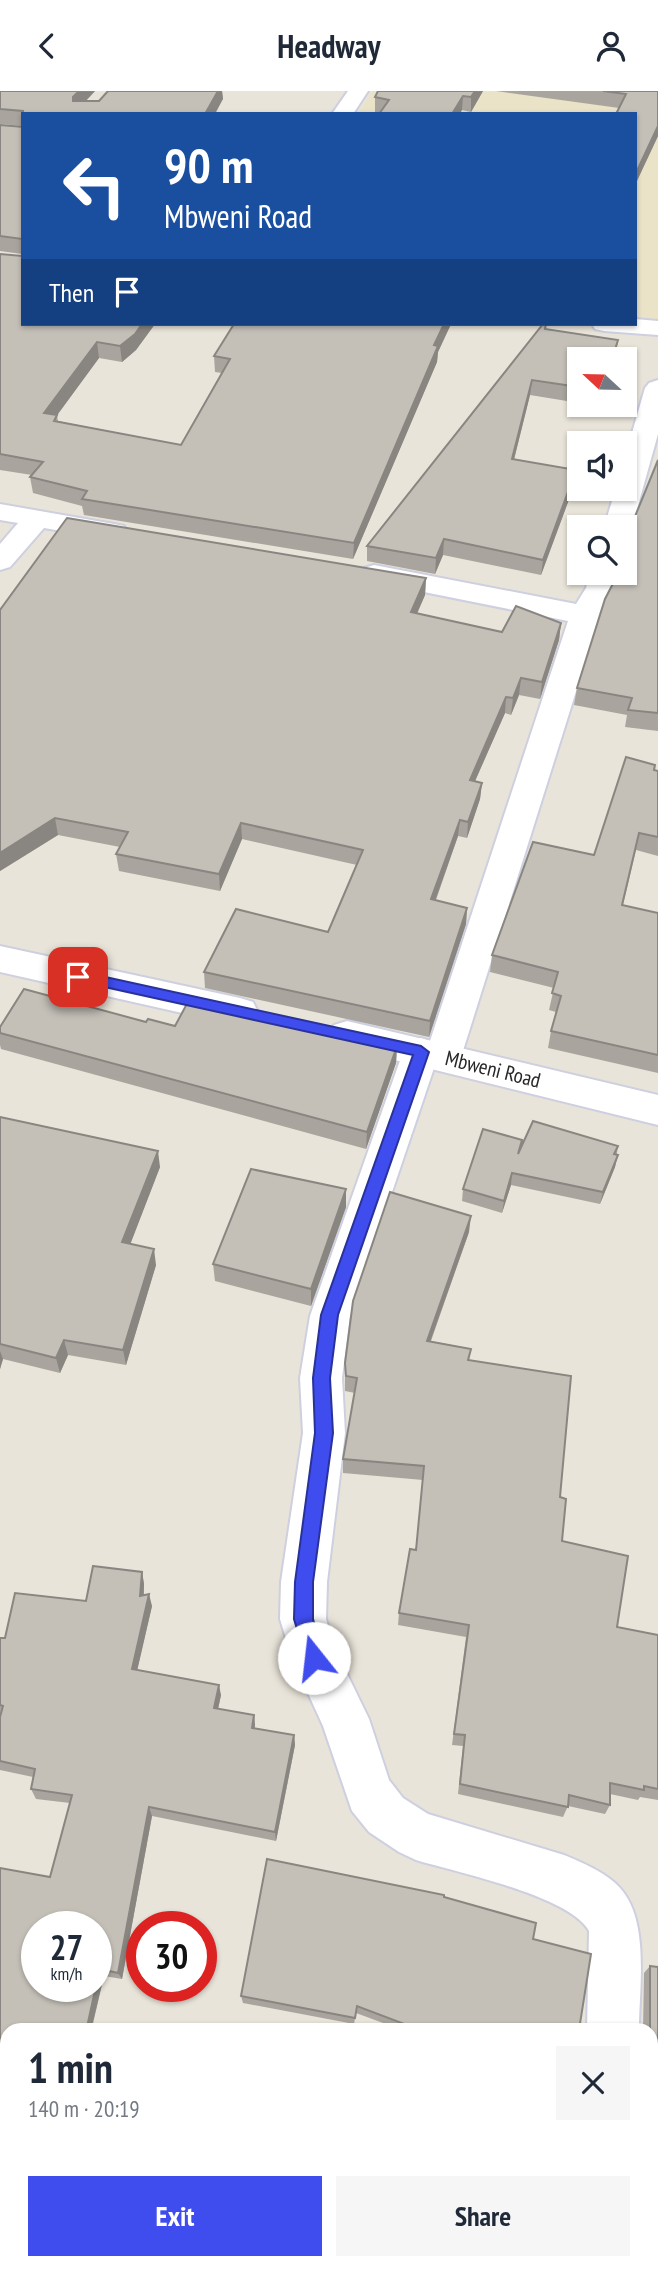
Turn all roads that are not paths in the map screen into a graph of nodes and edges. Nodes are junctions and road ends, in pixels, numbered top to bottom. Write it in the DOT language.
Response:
graph roads {
  1 [pos="358,91"];
  2 [pos="343,112"];
  3 [pos="631,326"];
  4 [pos="658,328"];
  5 [pos="658,388"];
  6 [pos="0,512"];
  7 [pos="621,515"];
  8 [pos="37,519"];
  9 [pos="147,537"];
  10 [pos="0,561"];
  11 [pos="346,569"];
  12 [pos="601,585"];
  13 [pos="585,615"];
  14 [pos="0,959"];
  15 [pos="270,1019"];
  16 [pos="311,1027"];
  17 [pos="432,1054"];
  18 [pos="658,1109"];
  19 [pos="613,2023"];
  1 -- 2 [label="street"];
  3 -- 4 [label="street"];
  5 -- 7 [label="street"];
  6 -- 8 [label="street"];
  8 -- 9 [label="street"];
  8 -- 10 [label="street"];
  11 -- 13 [label="street"];
  12 -- 13 [label="street"];
  13 -- 17 [label="street"];
  14 -- 15 [label="street"];
  16 -- 17 [label="street, Mbweni Road"];
  17 -- 18 [label="street, Mbweni Road"];
  17 -- 19 [label="street"];
}
